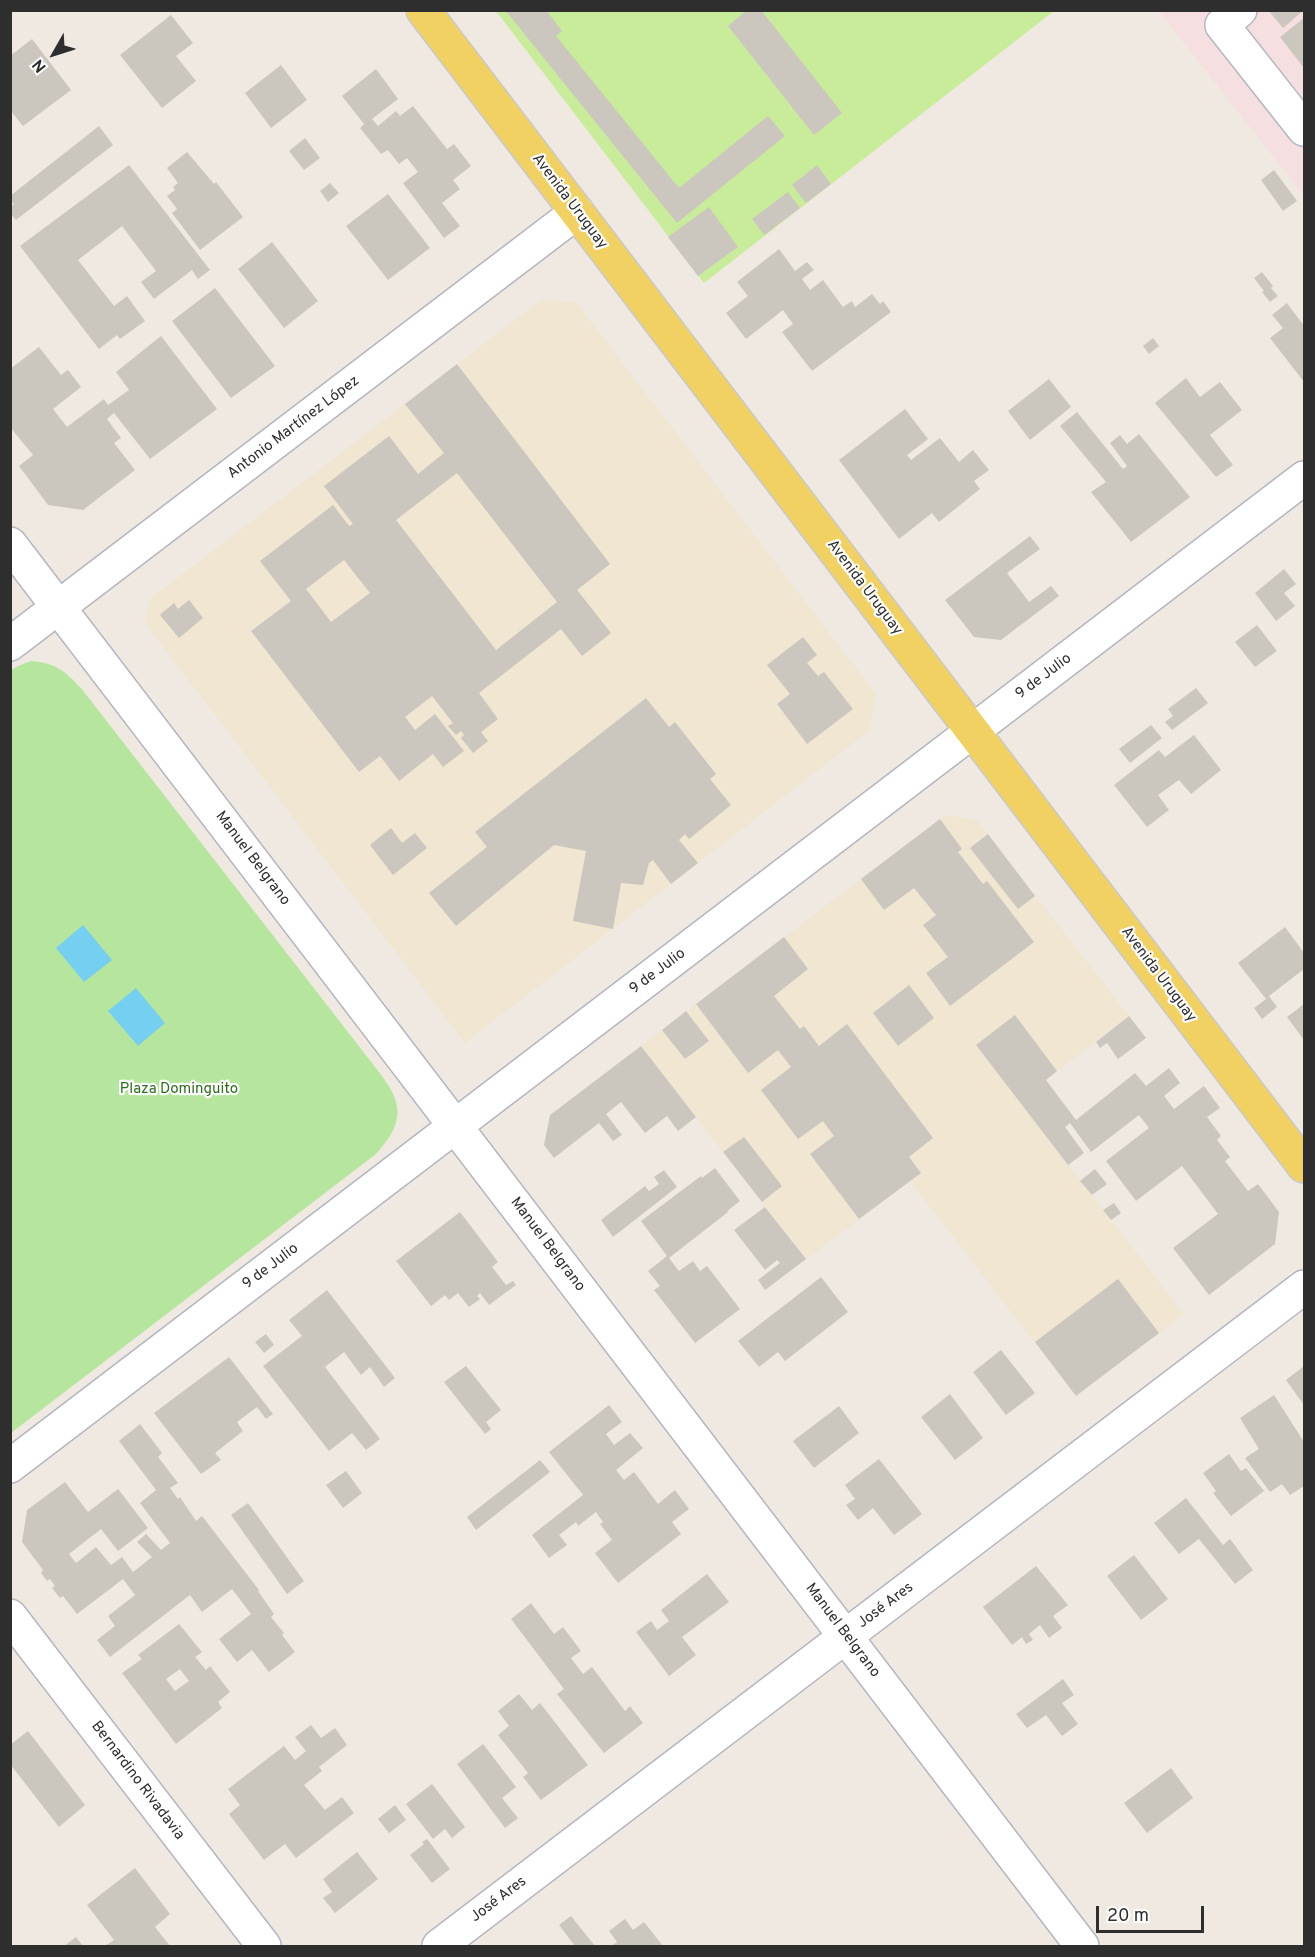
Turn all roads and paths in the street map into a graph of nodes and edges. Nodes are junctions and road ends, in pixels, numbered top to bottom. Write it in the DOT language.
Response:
graph roads {
  1 [pos="423,10"];
  2 [pos="1240,10"];
  3 [pos="1305,129"];
  4 [pos="577,212"];
  5 [pos="1305,478"];
  6 [pos="10,544"];
  7 [pos="59,607"];
  8 [pos="10,644"];
  9 [pos="973,731"];
  10 [pos="456,1126"];
  11 [pos="1305,1166"];
  12 [pos="1305,1287"];
  13 [pos="10,1466"];
  14 [pos="10,1616"];
  15 [pos="846,1636"];
  16 [pos="264,1947"];
  17 [pos="439,1947"];
  18 [pos="1082,1947"];
  1 -- 4 [label="main road, Avenida Uruguay"];
  2 -- 3 [label="street"];
  4 -- 7 [label="street, Antonio Martínez López"];
  4 -- 9 [label="main road, Avenida Uruguay"];
  5 -- 9 [label="street, 9 de Julio"];
  6 -- 7 [label="street, Manuel Belgrano"];
  7 -- 8 [label="street, Antonio Martínez López"];
  7 -- 10 [label="street, Manuel Belgrano"];
  9 -- 10 [label="street, 9 de Julio"];
  9 -- 11 [label="main road, Avenida Uruguay"];
  10 -- 13 [label="street, 9 de Julio"];
  10 -- 15 [label="street, Manuel Belgrano"];
  12 -- 15 [label="street, José Ares"];
  14 -- 16 [label="street, Bernardino Rivadavia"];
  15 -- 17 [label="street, José Ares"];
  15 -- 18 [label="street, Manuel Belgrano"];
}
